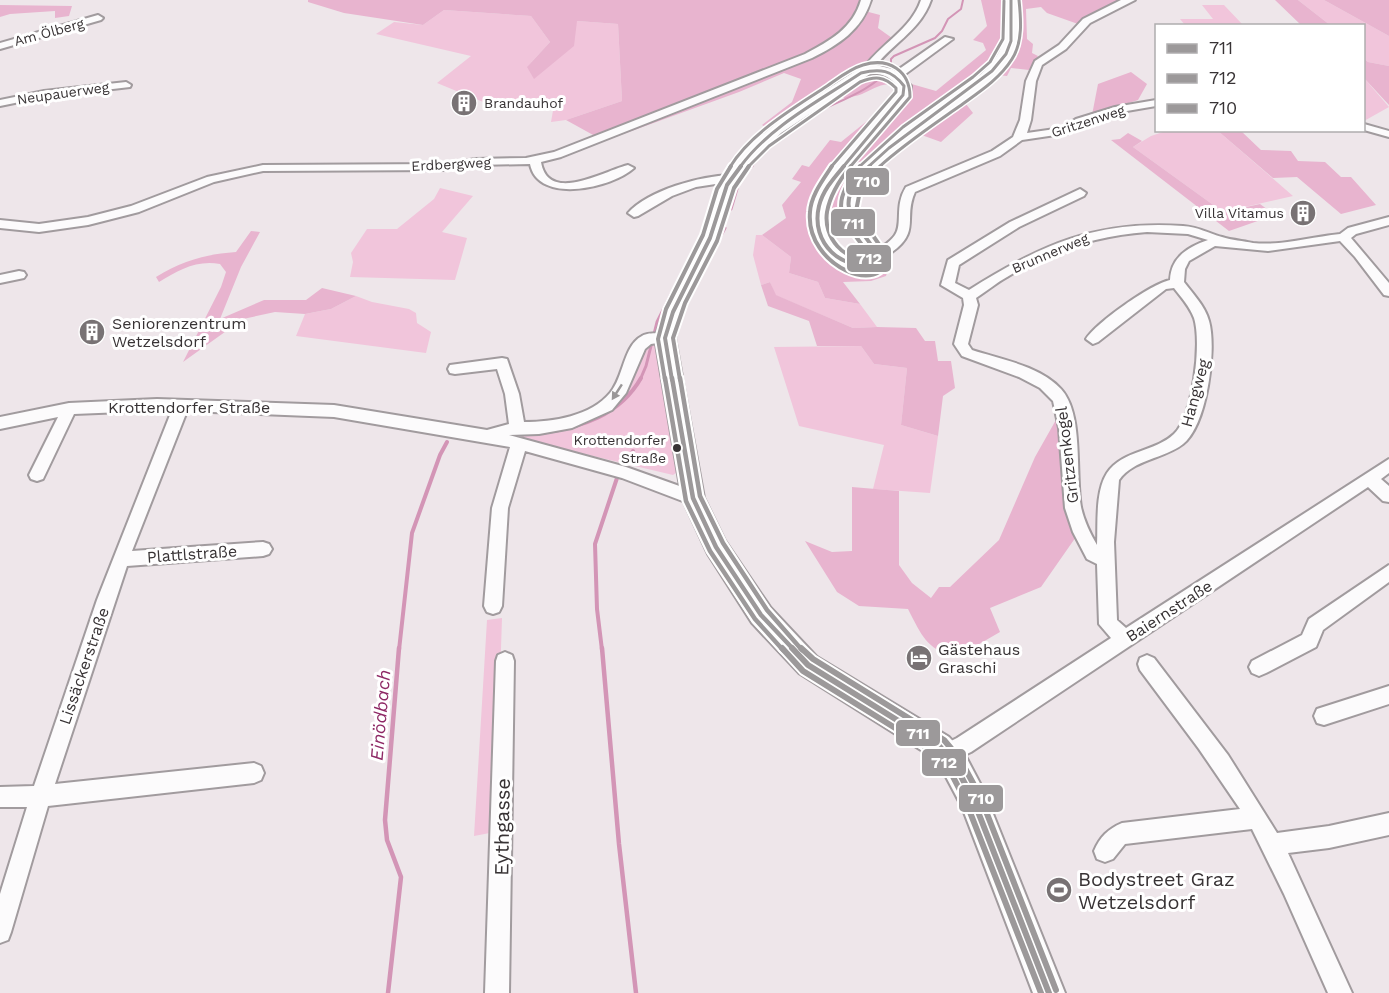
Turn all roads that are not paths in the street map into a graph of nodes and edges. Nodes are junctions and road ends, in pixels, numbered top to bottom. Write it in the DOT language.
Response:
graph roads {
  1 [pos="866,0"];
  2 [pos="926,0"];
  3 [pos="1011,0"];
  4 [pos="1130,0"];
  5 [pos="99,18"];
  6 [pos="948,39"];
  7 [pos="0,46"];
  8 [pos="883,72"];
  9 [pos="126,85"];
  10 [pos="1155,102"];
  11 [pos="0,103"];
  12 [pos="1365,128"];
  13 [pos="1389,134"];
  14 [pos="1019,137"];
  15 [pos="535,160"];
  16 [pos="628,168"];
  17 [pos="731,179"];
  18 [pos="1080,193"];
  19 [pos="634,213"];
  20 [pos="1389,221"];
  21 [pos="0,224"];
  22 [pos="1343,237"];
  23 [pos="1217,240"];
  24 [pos="879,255"];
  25 [pos="19,275"];
  26 [pos="0,279"];
  27 [pos="1177,283"];
  28 [pos="1389,292"];
  29 [pos="969,296"];
  30 [pos="654,339"];
  31 [pos="1093,339"];
  32 [pos="454,369"];
  33 [pos="182,405"];
  34 [pos="69,409"];
  35 [pos="0,423"];
  36 [pos="518,436"];
  37 [pos="1389,465"];
  38 [pos="37,475"];
  39 [pos="1370,479"];
  40 [pos="1389,496"];
  41 [pos="693,498"];
  42 [pos="263,549"];
  43 [pos="121,559"];
  44 [pos="1104,559"];
  45 [pos="1389,572"];
  46 [pos="493,606"];
  47 [pos="1126,640"];
  48 [pos="505,661"];
  49 [pos="1147,664"];
  50 [pos="1259,667"];
  51 [pos="1389,694"];
  52 [pos="1324,716"];
  53 [pos="946,754"];
  54 [pos="254,773"];
  55 [pos="40,796"];
  56 [pos="0,797"];
  57 [pos="1257,818"];
  58 [pos="1389,824"];
  59 [pos="1272,844"];
  60 [pos="1105,851"];
  61 [pos="0,932"];
  62 [pos="497,993"];
  63 [pos="1049,993"];
  64 [pos="1340,993"];
  1 -- 15 [label="street, Erdbergweg"];
  2 -- 8 [label="street"];
  3 -- 24 [label="main road"];
  4 -- 14 [label="street"];
  5 -- 7 [label="street, Am Ölberg"];
  6 -- 8 [label="street"];
  8 -- 17 [label="main road"];
  8 -- 24 [label="main road"];
  9 -- 11 [label="street, Neupauerweg"];
  10 -- 14 [label="street, Gritzenweg"];
  12 -- 13 [label="street"];
  14 -- 24 [label="street"];
  15 -- 16 [label="street"];
  15 -- 21 [label="street, Erdbergweg"];
  17 -- 19 [label="street"];
  17 -- 30 [label="main road"];
  18 -- 29 [label="street"];
  20 -- 22 [label="street"];
  22 -- 23 [label="street"];
  22 -- 28 [label="street"];
  23 -- 27 [label="street"];
  23 -- 29 [label="street, Brunnerweg"];
  25 -- 26 [label="street"];
  27 -- 31 [label="street"];
  27 -- 44 [label="street, Hangweg"];
  29 -- 44 [label="street, Gritzenkogel"];
  30 -- 36 [label="street, one-way"];
  30 -- 41 [label="main road"];
  32 -- 36 [label="street"];
  33 -- 34 [label="street, Krottendorfer Straße"];
  33 -- 36 [label="street, Krottendorfer Straße"];
  33 -- 43 [label="street, Lissäckerstraße"];
  34 -- 35 [label="street, Krottendorfer Straße"];
  34 -- 38 [label="street"];
  36 -- 41 [label="street, Krottendorfer Straße"];
  36 -- 46 [label="street"];
  37 -- 39 [label="street, Baiernstraße"];
  39 -- 40 [label="street"];
  39 -- 47 [label="street, Baiernstraße"];
  41 -- 53 [label="main road"];
  42 -- 43 [label="street, Plattlstraße"];
  43 -- 55 [label="street, Lissäckerstraße"];
  44 -- 47 [label="street, Hangweg"];
  45 -- 50 [label="street"];
  47 -- 53 [label="street, Baiernstraße"];
  48 -- 62 [label="street, Eythgasse"];
  49 -- 57 [label="street"];
  51 -- 52 [label="street"];
  53 -- 63 [label="main road"];
  54 -- 55 [label="street"];
  55 -- 56 [label="street"];
  55 -- 61 [label="street, Lissäckerstraße"];
  57 -- 59 [label="street"];
  57 -- 60 [label="street"];
  58 -- 59 [label="street"];
  59 -- 64 [label="street"];
}
